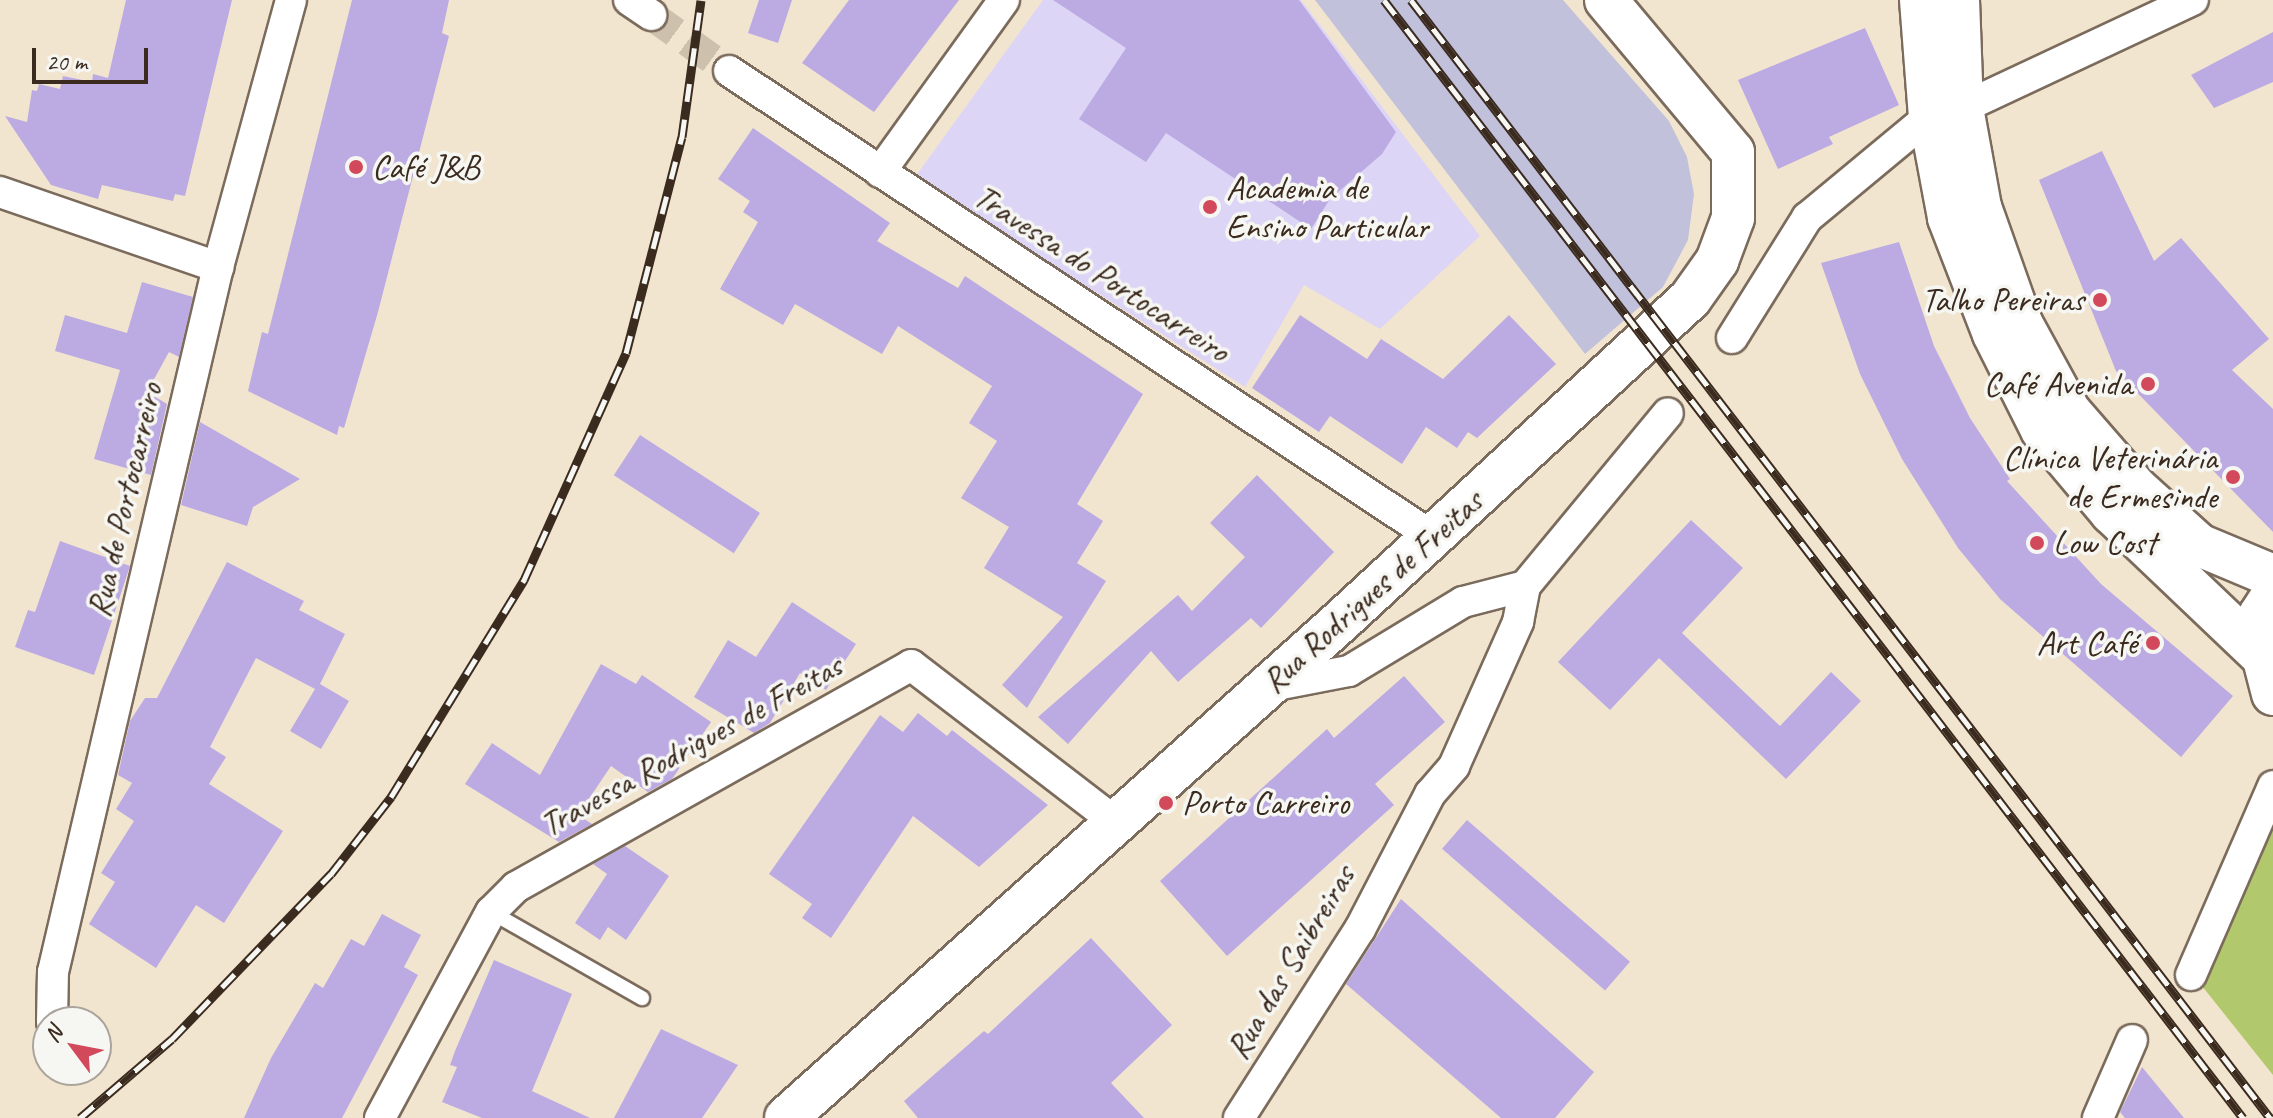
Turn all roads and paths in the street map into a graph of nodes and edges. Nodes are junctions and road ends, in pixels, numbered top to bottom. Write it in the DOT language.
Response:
graph roads {
  1 [pos="291,0"];
  2 [pos="1004,0"];
  3 [pos="1606,0"];
  4 [pos="1921,0"];
  5 [pos="1958,0"];
  6 [pos="2193,0"];
  7 [pos="729,71"];
  8 [pos="1946,112"];
  9 [pos="880,172"];
  10 [pos="0,192"];
  11 [pos="218,267"];
  12 [pos="1732,338"];
  13 [pos="1668,413"];
  14 [pos="1433,537"];
  15 [pos="2273,576"];
  16 [pos="1525,586"];
  17 [pos="2273,595"];
  18 [pos="2259,653"];
  19 [pos="1269,686"];
  20 [pos="2273,694"];
  21 [pos="2273,786"];
  22 [pos="1117,823"];
  23 [pos="491,912"];
  24 [pos="2191,975"];
  25 [pos="642,998"];
  26 [pos="52,1006"];
  27 [pos="2132,1040"];
  28 [pos="801,1114"];
  29 [pos="380,1118"];
  30 [pos="1239,1118"];
  31 [pos="2098,1118"];
  1 -- 11 [label="street, Rua de Portocarreiro"];
  2 -- 9 [label="street"];
  3 -- 14 [label="main road, Rua Rodrigues de Freitas"];
  4 -- 8 [label="main road"];
  5 -- 8 [label="main road"];
  6 -- 8 [label="street"];
  7 -- 9 [label="street, Travessa do Portocarreiro"];
  8 -- 12 [label="street"];
  8 -- 15 [label="main road"];
  8 -- 18 [label="main road"];
  9 -- 14 [label="street, Travessa do Portocarreiro"];
  10 -- 11 [label="street"];
  11 -- 26 [label="street, Rua de Portocarreiro"];
  13 -- 16 [label="street"];
  14 -- 19 [label="main road, Rua Rodrigues de Freitas"];
  16 -- 19 [label="street"];
  16 -- 30 [label="street, Rua das Saibreiras"];
  17 -- 18 [label="main road"];
  18 -- 20 [label="main road"];
  19 -- 22 [label="main road, Rua Rodrigues de Freitas"];
  21 -- 24 [label="street"];
  22 -- 23 [label="street, Travessa Rodrigues de Freitas"];
  22 -- 28 [label="main road, Rua Rodrigues de Freitas"];
  23 -- 25 [label="lane"];
  23 -- 29 [label="street, Travessa Rodrigues de Freitas"];
  27 -- 31 [label="street"];
}
